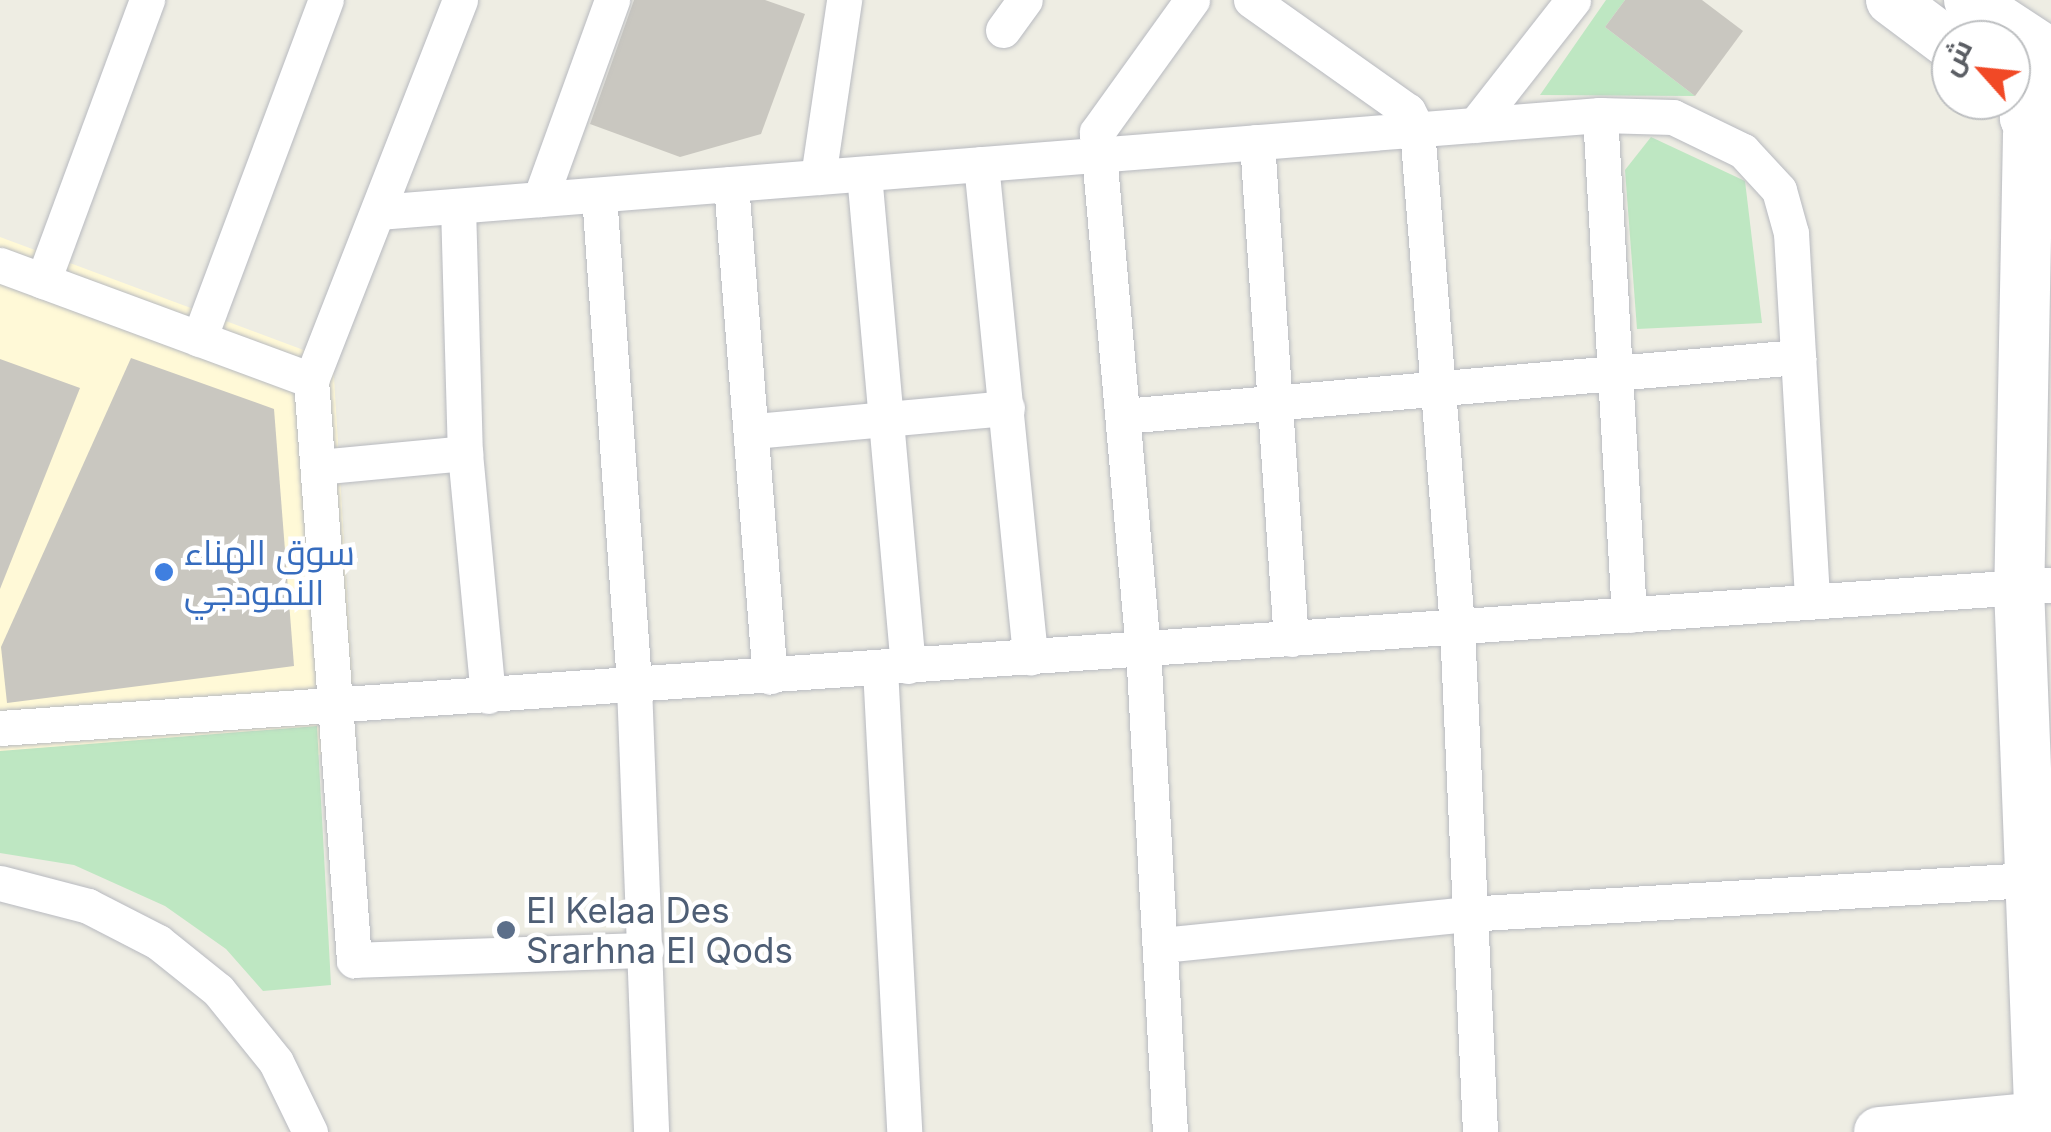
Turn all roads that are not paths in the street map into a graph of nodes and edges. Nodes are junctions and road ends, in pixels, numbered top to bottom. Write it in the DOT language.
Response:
graph roads {
  1 [pos="147,0"];
  2 [pos="326,0"];
  3 [pos="460,0"];
  4 [pos="612,0"];
  5 [pos="844,0"];
  6 [pos="1025,0"];
  7 [pos="1192,0"];
  8 [pos="1251,0"];
  9 [pos="1890,0"];
  10 [pos="1557,6"];
  11 [pos="1973,14"];
  12 [pos="1002,30"];
  13 [pos="2051,54"];
  14 [pos="2051,73"];
  15 [pos="1600,115"];
  16 [pos="1474,125"];
  17 [pos="2028,129"];
  18 [pos="1417,130"];
  19 [pos="1256,142"];
  20 [pos="1100,155"];
  21 [pos="981,164"];
  22 [pos="864,174"];
  23 [pos="818,177"];
  24 [pos="731,184"];
  25 [pos="599,195"];
  26 [pos="540,199"];
  27 [pos="458,206"];
  28 [pos="378,212"];
  29 [pos="0,265"];
  30 [pos="43,281"];
  31 [pos="199,339"];
  32 [pos="1798,356"];
  33 [pos="1615,372"];
  34 [pos="310,380"];
  35 [pos="1436,386"];
  36 [pos="1278,401"];
  37 [pos="1006,408"];
  38 [pos="1123,416"];
  39 [pos="886,419"];
  40 [pos="754,431"];
  41 [pos="465,453"];
  42 [pos="318,467"];
  43 [pos="2035,586"];
  44 [pos="1812,594"];
  45 [pos="1629,614"];
  46 [pos="1457,627"];
  47 [pos="1291,639"];
  48 [pos="1143,650"];
  49 [pos="1030,658"];
  50 [pos="894,667"];
  51 [pos="770,676"];
  52 [pos="634,686"];
  53 [pos="488,696"];
  54 [pos="334,708"];
  55 [pos="0,728"];
  56 [pos="2029,880"];
  57 [pos="0,884"];
  58 [pos="1466,914"];
  59 [pos="1162,945"];
  60 [pos="646,950"];
  61 [pos="2043,1121"];
  62 [pos="310,1132"];
  63 [pos="651,1132"];
  64 [pos="904,1132"];
  65 [pos="1170,1132"];
  66 [pos="1480,1132"];
  67 [pos="1879,1132"];
  1 -- 30 [label="street"];
  2 -- 31 [label="street"];
  3 -- 28 [label="street"];
  4 -- 26 [label="street"];
  5 -- 23 [label="street"];
  6 -- 12 [label="street"];
  7 -- 20 [label="street"];
  8 -- 18 [label="street"];
  9 -- 11 [label="main road"];
  10 -- 16 [label="street"];
  11 -- 13 [label="main road"];
  14 -- 17 [label="main road"];
  15 -- 16 [label="street"];
  15 -- 32 [label="street"];
  15 -- 33 [label="street"];
  16 -- 18 [label="street"];
  17 -- 43 [label="main road"];
  18 -- 19 [label="street"];
  18 -- 35 [label="street"];
  19 -- 20 [label="street"];
  19 -- 36 [label="street"];
  20 -- 21 [label="street"];
  20 -- 38 [label="street"];
  21 -- 22 [label="street"];
  21 -- 37 [label="street"];
  22 -- 23 [label="street"];
  22 -- 39 [label="street"];
  23 -- 24 [label="street"];
  24 -- 25 [label="street"];
  24 -- 40 [label="street"];
  25 -- 26 [label="street"];
  25 -- 52 [label="street"];
  26 -- 27 [label="street"];
  27 -- 28 [label="street"];
  27 -- 41 [label="street"];
  28 -- 34 [label="street"];
  29 -- 30 [label="street"];
  30 -- 31 [label="street"];
  31 -- 34 [label="street"];
  32 -- 33 [label="street"];
  32 -- 44 [label="street"];
  33 -- 35 [label="street"];
  33 -- 45 [label="street"];
  34 -- 42 [label="street"];
  35 -- 36 [label="street"];
  35 -- 46 [label="street"];
  36 -- 38 [label="street"];
  36 -- 47 [label="street"];
  37 -- 39 [label="street"];
  37 -- 49 [label="street"];
  38 -- 48 [label="street"];
  39 -- 40 [label="street"];
  39 -- 50 [label="street"];
  40 -- 51 [label="street"];
  41 -- 42 [label="street"];
  41 -- 53 [label="street"];
  42 -- 54 [label="street"];
  43 -- 44 [label="street"];
  43 -- 56 [label="main road"];
  44 -- 45 [label="street"];
  45 -- 46 [label="street"];
  46 -- 47 [label="street"];
  46 -- 58 [label="street"];
  47 -- 48 [label="street"];
  48 -- 49 [label="street"];
  48 -- 59 [label="street"];
  49 -- 50 [label="street"];
  50 -- 51 [label="street"];
  50 -- 64 [label="street"];
  51 -- 52 [label="street"];
  52 -- 53 [label="street"];
  52 -- 60 [label="street"];
  53 -- 54 [label="street"];
  54 -- 55 [label="street"];
  54 -- 60 [label="street"];
  56 -- 58 [label="street"];
  56 -- 61 [label="main road"];
  57 -- 62 [label="street"];
  58 -- 59 [label="street"];
  58 -- 66 [label="street"];
  59 -- 65 [label="street"];
  60 -- 63 [label="street"];
  61 -- 67 [label="main road"];
}
